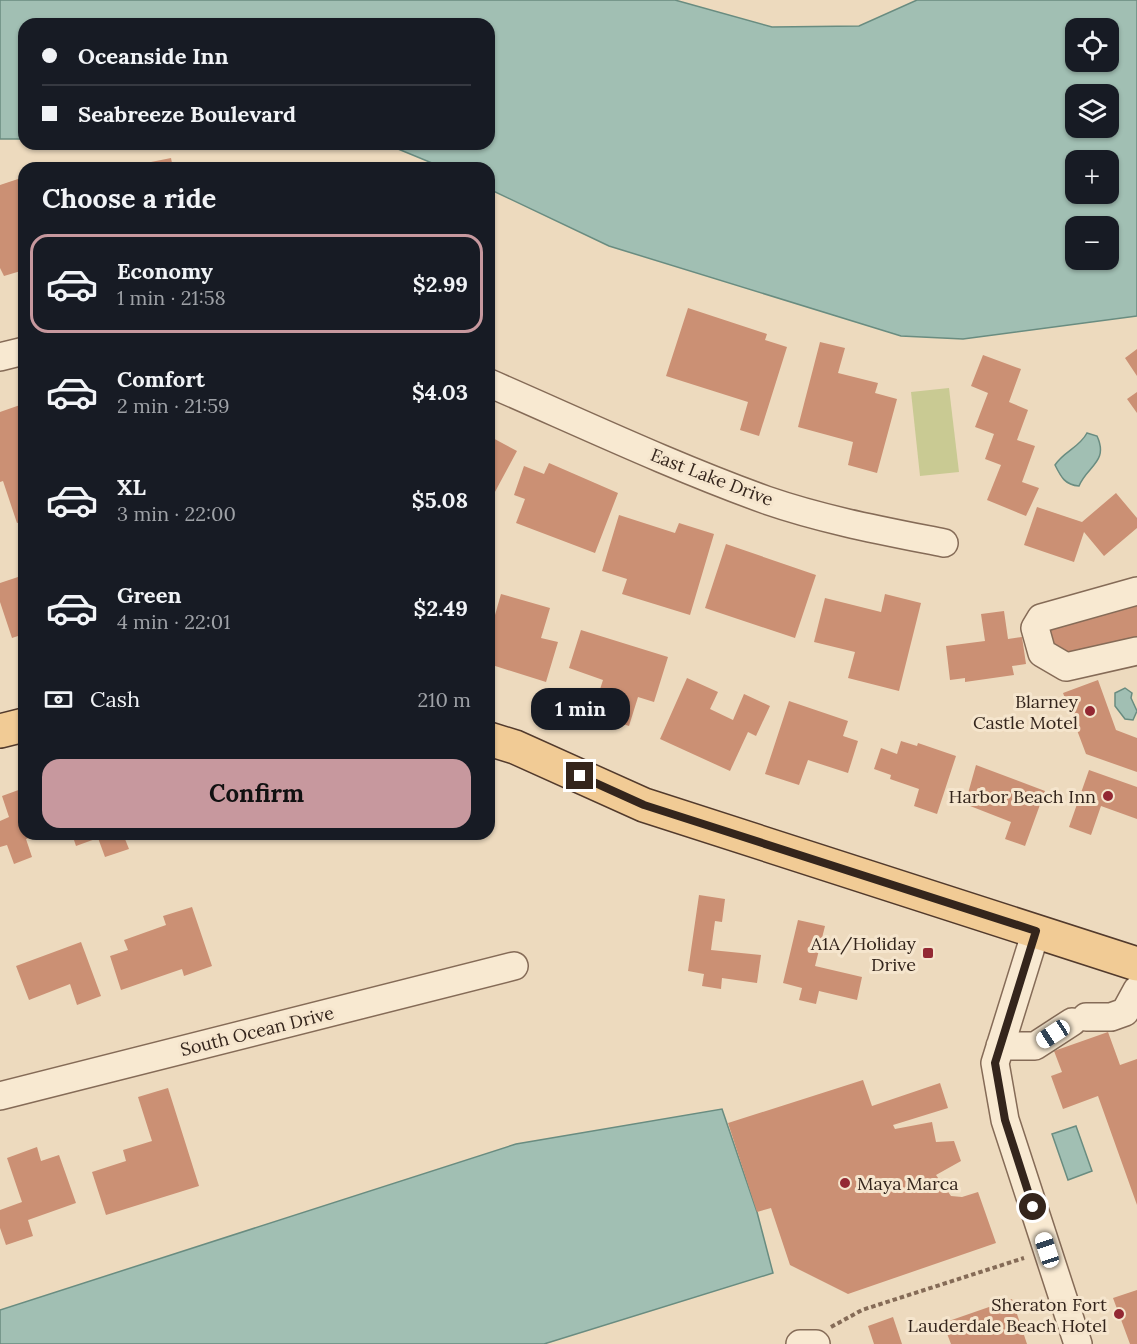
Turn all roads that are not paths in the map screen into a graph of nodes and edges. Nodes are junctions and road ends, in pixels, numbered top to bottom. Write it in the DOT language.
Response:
graph roads {
  1 [pos="18,352"];
  2 [pos="0,357"];
  3 [pos="495,386"];
  4 [pos="944,543"];
  5 [pos="1137,591"];
  6 [pos="1137,651"];
  7 [pos="18,726"];
  8 [pos="0,731"];
  9 [pos="495,741"];
  10 [pos="1036,931"];
  11 [pos="1137,964"];
  12 [pos="514,966"];
  13 [pos="1137,990"];
  14 [pos="1000,1046"];
  15 [pos="0,1096"];
  16 [pos="1078,1344"];
  1 -- 2 [label="street"];
  3 -- 4 [label="street, East Lake Drive"];
  5 -- 6 [label="street"];
  7 -- 8 [label="main road"];
  9 -- 10 [label="main road"];
  10 -- 11 [label="main road"];
  10 -- 14 [label="street"];
  12 -- 15 [label="street, South Ocean Drive"];
  13 -- 14 [label="street"];
  14 -- 16 [label="street"];
}
